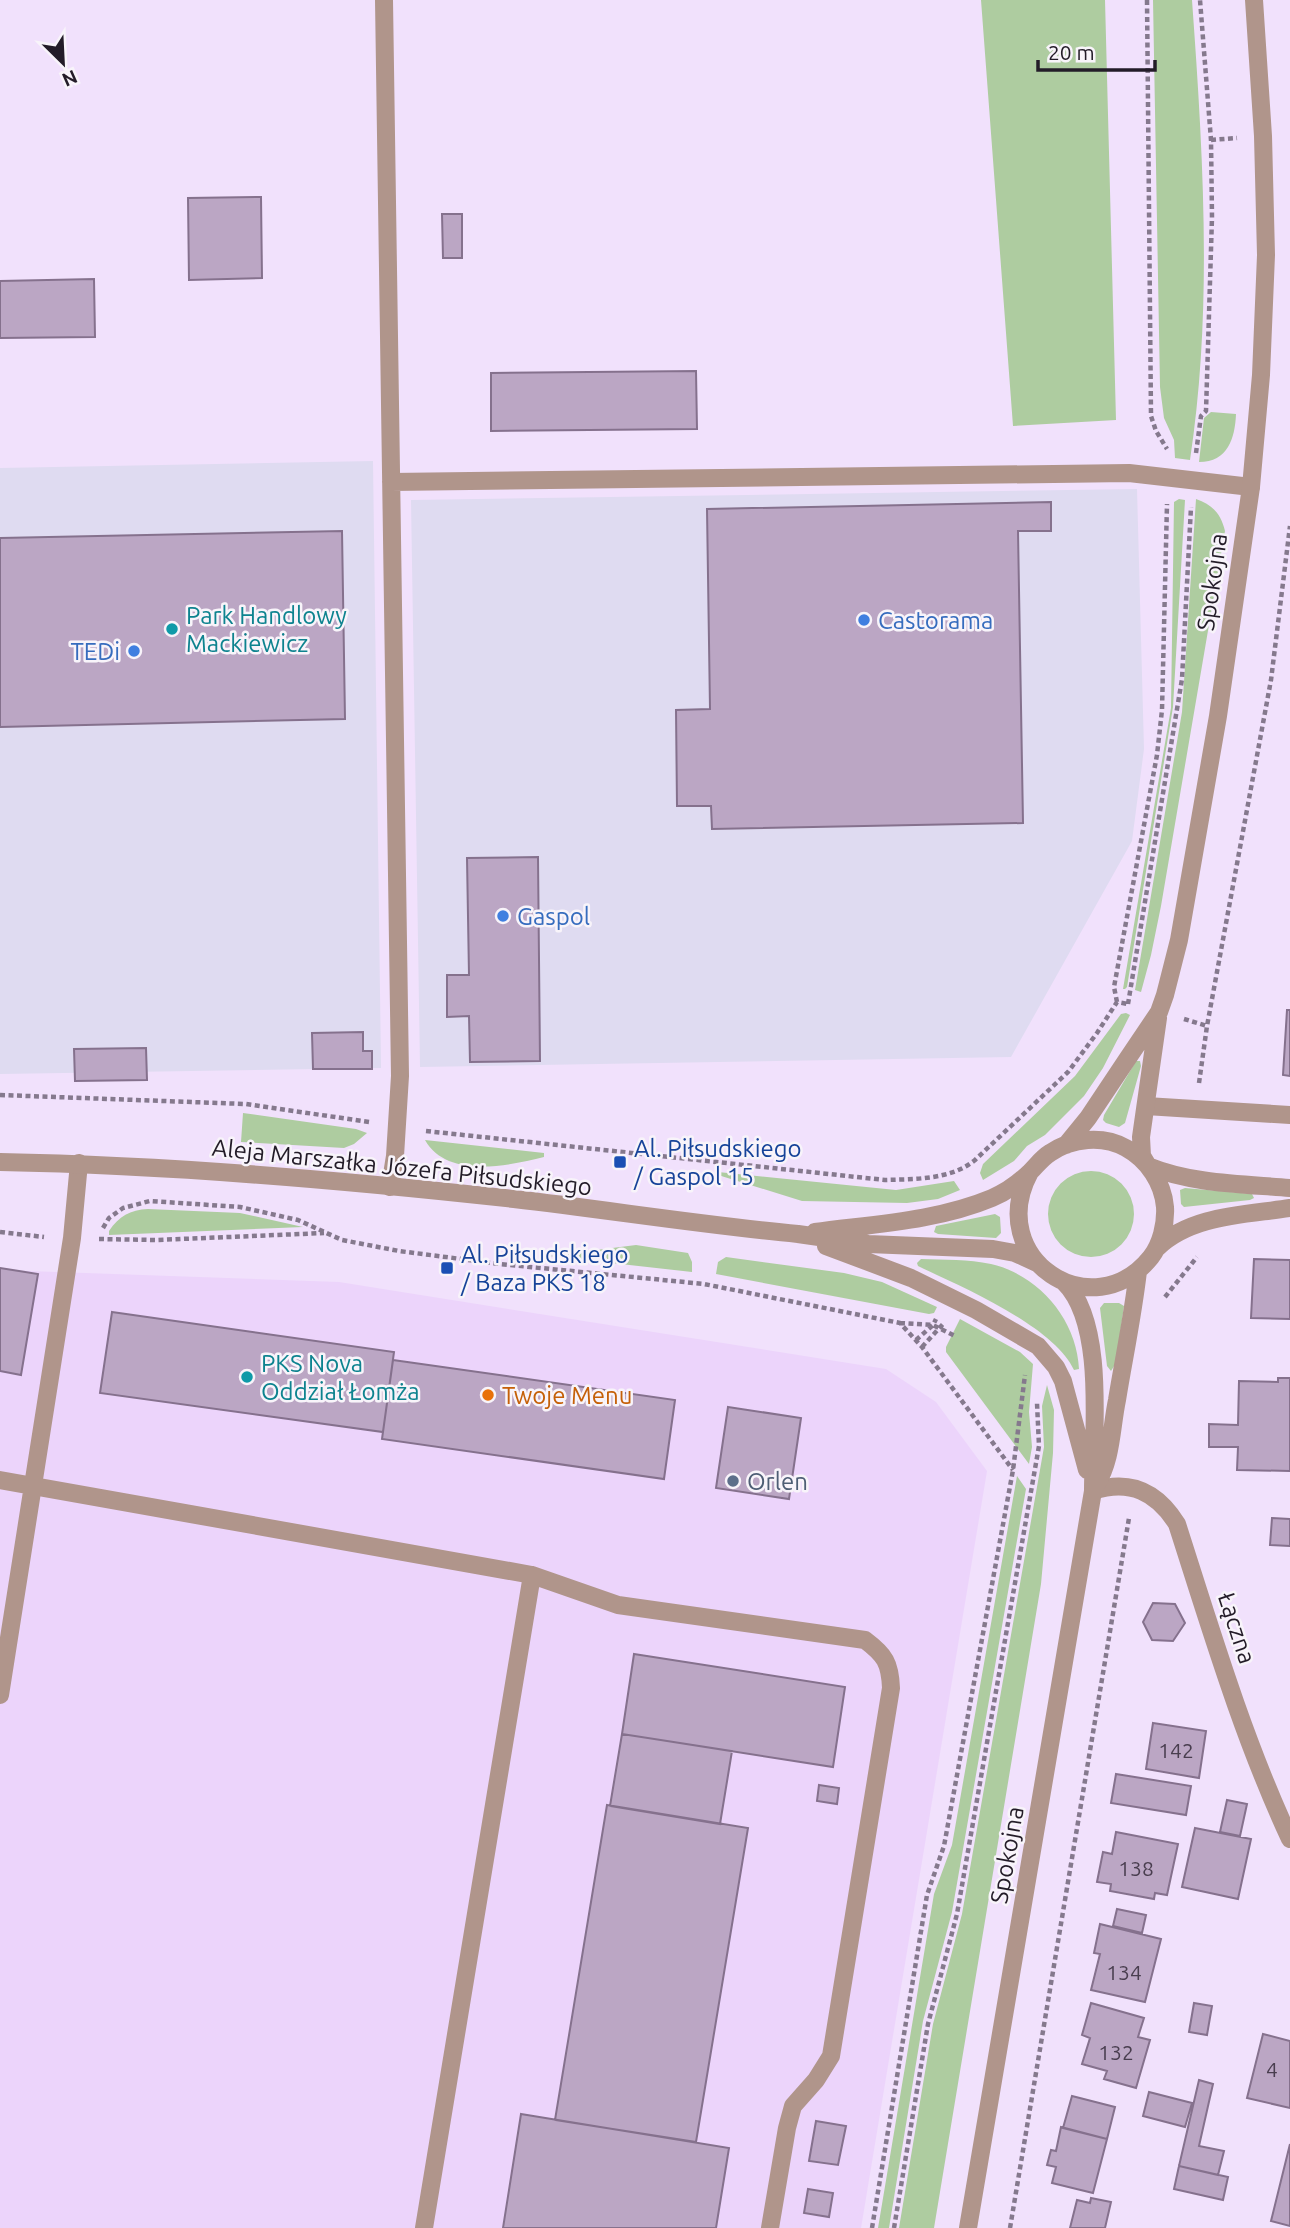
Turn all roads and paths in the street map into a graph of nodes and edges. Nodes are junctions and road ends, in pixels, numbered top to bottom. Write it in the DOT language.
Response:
graph roads {
  1 [pos="384,0"];
  2 [pos="1200,0"];
  3 [pos="1255,0"];
  4 [pos="1192,481"];
  5 [pos="391,482"];
  6 [pos="1251,487"];
  7 [pos="1290,526"];
  8 [pos="1128,1004"];
  9 [pos="1159,1012"];
  10 [pos="0,1095"];
  11 [pos="1146,1106"];
  12 [pos="1290,1115"];
  13 [pos="398,1127"];
  14 [pos="1066,1144"];
  15 [pos="0,1162"];
  16 [pos="79,1163"];
  17 [pos="1148,1166"];
  18 [pos="1030,1172"];
  19 [pos="390,1186"];
  20 [pos="1290,1188"];
  21 [pos="1290,1208"];
  22 [pos="325,1233"];
  23 [pos="798,1234"];
  24 [pos="1157,1248"];
  25 [pos="1204,1249"];
  26 [pos="1037,1263"];
  27 [pos="1138,1271"];
  28 [pos="1064,1282"];
  29 [pos="1164,1298"];
  30 [pos="900,1323"];
  31 [pos="933,1325"];
  32 [pos="1053,1363"];
  33 [pos="0,1480"];
  34 [pos="33,1485"];
  35 [pos="1134,1488"];
  36 [pos="1093,1491"];
  37 [pos="533,1575"];
  38 [pos="0,1695"];
  39 [pos="1290,1839"];
  40 [pos="424,2228"];
  41 [pos="770,2228"];
  42 [pos="872,2228"];
  43 [pos="894,2228"];
  44 [pos="968,2228"];
  45 [pos="1010,2228"];
  1 -- 5 [label="street"];
  2 -- 4 [label="path"];
  3 -- 6 [label="street, Spokojna"];
  4 -- 5 [label="street"];
  4 -- 6 [label="street"];
  4 -- 8 [label="path"];
  5 -- 13 [label="street"];
  6 -- 9 [label="street, Spokojna"];
  7 -- 9 [label="path"];
  8 -- 9 [label="path"];
  8 -- 13 [label="path"];
  9 -- 11 [label="street, Spokojna"];
  9 -- 14 [label="street, Spokojna"];
  10 -- 13 [label="path"];
  11 -- 12 [label="street"];
  11 -- 17 [label="street, Spokojna"];
  13 -- 19 [label="street"];
  14 -- 17 [label="street, Aleja Marszałka Józefa Piłsudskiego"];
  14 -- 18 [label="street, Aleja Marszałka Józefa Piłsudskiego"];
  15 -- 16 [label="street, Aleja Marszałka Józefa Piłsudskiego"];
  16 -- 19 [label="street, Aleja Marszałka Józefa Piłsudskiego"];
  16 -- 34 [label="street"];
  17 -- 20 [label="street, Aleja Marszałka Józefa Piłsudskiego"];
  17 -- 24 [label="street, Aleja Marszałka Józefa Piłsudskiego"];
  18 -- 23 [label="street, Aleja Marszałka Józefa Piłsudskiego"];
  18 -- 26 [label="street, Aleja Marszałka Józefa Piłsudskiego"];
  19 -- 23 [label="street, Aleja Marszałka Józefa Piłsudskiego"];
  21 -- 24 [label="street, Aleja Marszałka Józefa Piłsudskiego"];
  22 -- 22 [label="path"];
  22 -- 30 [label="path"];
  23 -- 26 [label="street, Aleja Marszałka Józefa Piłsudskiego"];
  23 -- 32 [label="street"];
  24 -- 27 [label="street, Aleja Marszałka Józefa Piłsudskiego"];
  25 -- 29 [label="path"];
  26 -- 28 [label="street, Aleja Marszałka Józefa Piłsudskiego"];
  27 -- 28 [label="street, Aleja Marszałka Józefa Piłsudskiego"];
  27 -- 36 [label="street, Spokojna"];
  28 -- 36 [label="street, Spokojna"];
  30 -- 31 [label="path"];
  30 -- 42 [label="path"];
  32 -- 36 [label="street"];
  32 -- 43 [label="path"];
  33 -- 34 [label="street"];
  34 -- 37 [label="street"];
  34 -- 38 [label="street"];
  35 -- 36 [label="street"];
  35 -- 39 [label="street, Łączna"];
  35 -- 45 [label="path"];
  36 -- 44 [label="street, Spokojna"];
  37 -- 40 [label="street"];
  37 -- 41 [label="street"];
}
